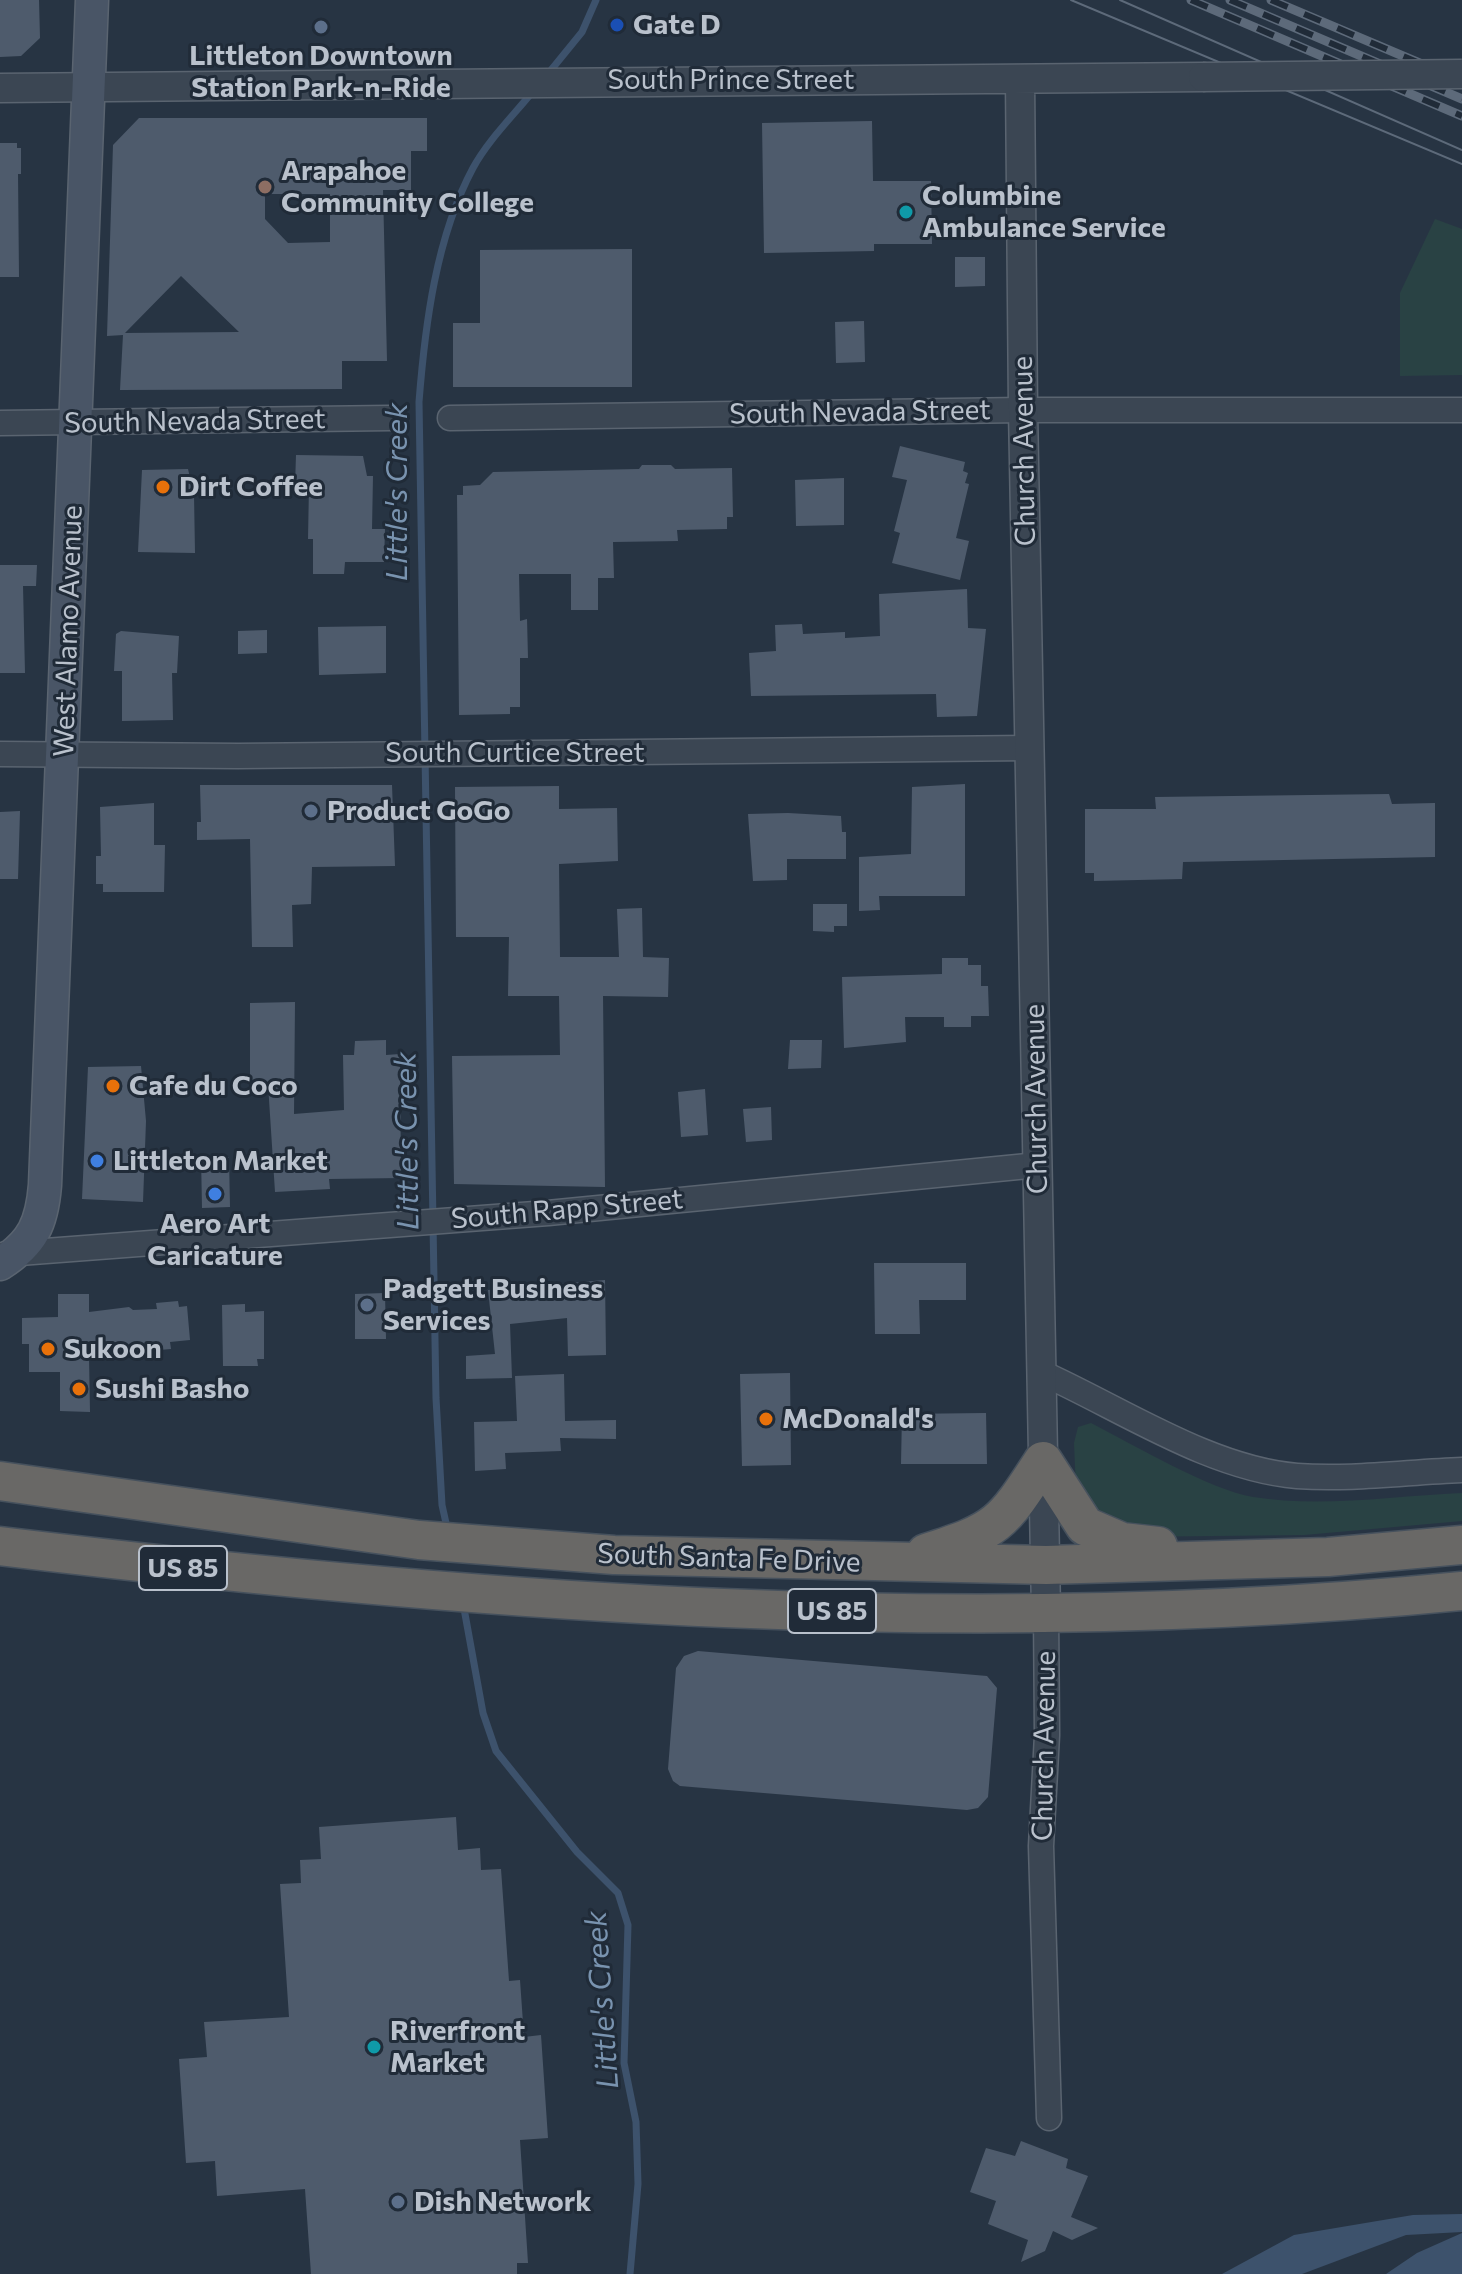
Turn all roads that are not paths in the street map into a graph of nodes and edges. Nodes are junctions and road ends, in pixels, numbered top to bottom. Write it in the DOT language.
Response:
graph roads {
  1 [pos="92,0"];
  2 [pos="1462,74"];
  3 [pos="1020,79"];
  4 [pos="90,86"];
  5 [pos="0,88"];
  6 [pos="1023,410"];
  7 [pos="1462,410"];
  8 [pos="390,418"];
  9 [pos="450,418"];
  10 [pos="76,422"];
  11 [pos="0,423"];
  12 [pos="1029,748"];
  13 [pos="0,754"];
  14 [pos="63,754"];
  15 [pos="1038,1165"];
  16 [pos="5,1257"];
  17 [pos="1042,1373"];
  18 [pos="1043,1461"];
  19 [pos="1462,1470"];
  20 [pos="8,1478"];
  21 [pos="1462,1533"];
  22 [pos="1462,1545"];
  23 [pos="0,1546"];
  24 [pos="72,1555"];
  25 [pos="897,1562"];
  26 [pos="1046,1565"];
  27 [pos="0,1570"];
  28 [pos="1462,1591"];
  29 [pos="1046,1611"];
  30 [pos="1049,2118"];
  1 -- 4 [label="main road, West Alamo Avenue"];
  2 -- 3 [label="street, South Prince Street, bridge"];
  3 -- 4 [label="street, South Prince Street"];
  3 -- 6 [label="street, Church Avenue"];
  4 -- 5 [label="street, South Prince Street"];
  4 -- 10 [label="main road, West Alamo Avenue"];
  6 -- 7 [label="street, South Nevada Street"];
  6 -- 9 [label="street, South Nevada Street"];
  6 -- 12 [label="street, Church Avenue"];
  8 -- 10 [label="street, South Nevada Street"];
  10 -- 11 [label="street, South Nevada Street"];
  10 -- 14 [label="main road, West Alamo Avenue"];
  12 -- 14 [label="street, South Curtice Street"];
  12 -- 15 [label="street, Church Avenue"];
  13 -- 14 [label="street, South Curtice Street"];
  14 -- 16 [label="main road, West Alamo Avenue"];
  15 -- 16 [label="street, South Rapp Street"];
  15 -- 17 [label="street, Church Avenue"];
  17 -- 18 [label="street, Church Avenue"];
  17 -- 19 [label="street"];
  18 -- 21 [label="highway"];
  18 -- 25 [label="highway"];
  18 -- 26 [label="street, Church Avenue"];
  20 -- 25 [label="highway, South Santa Fe Drive / US 85"];
  22 -- 26 [label="highway, South Santa Fe Drive / US 85"];
  23 -- 24 [label="highway, South Santa Fe Drive / US 85"];
  24 -- 27 [label="highway"];
  24 -- 29 [label="highway, South Santa Fe Drive / US 85"];
  25 -- 26 [label="highway, South Santa Fe Drive / US 85"];
  26 -- 29 [label="street, Church Avenue"];
  28 -- 29 [label="highway, South Santa Fe Drive / US 85"];
  29 -- 30 [label="street, Church Avenue"];
}
